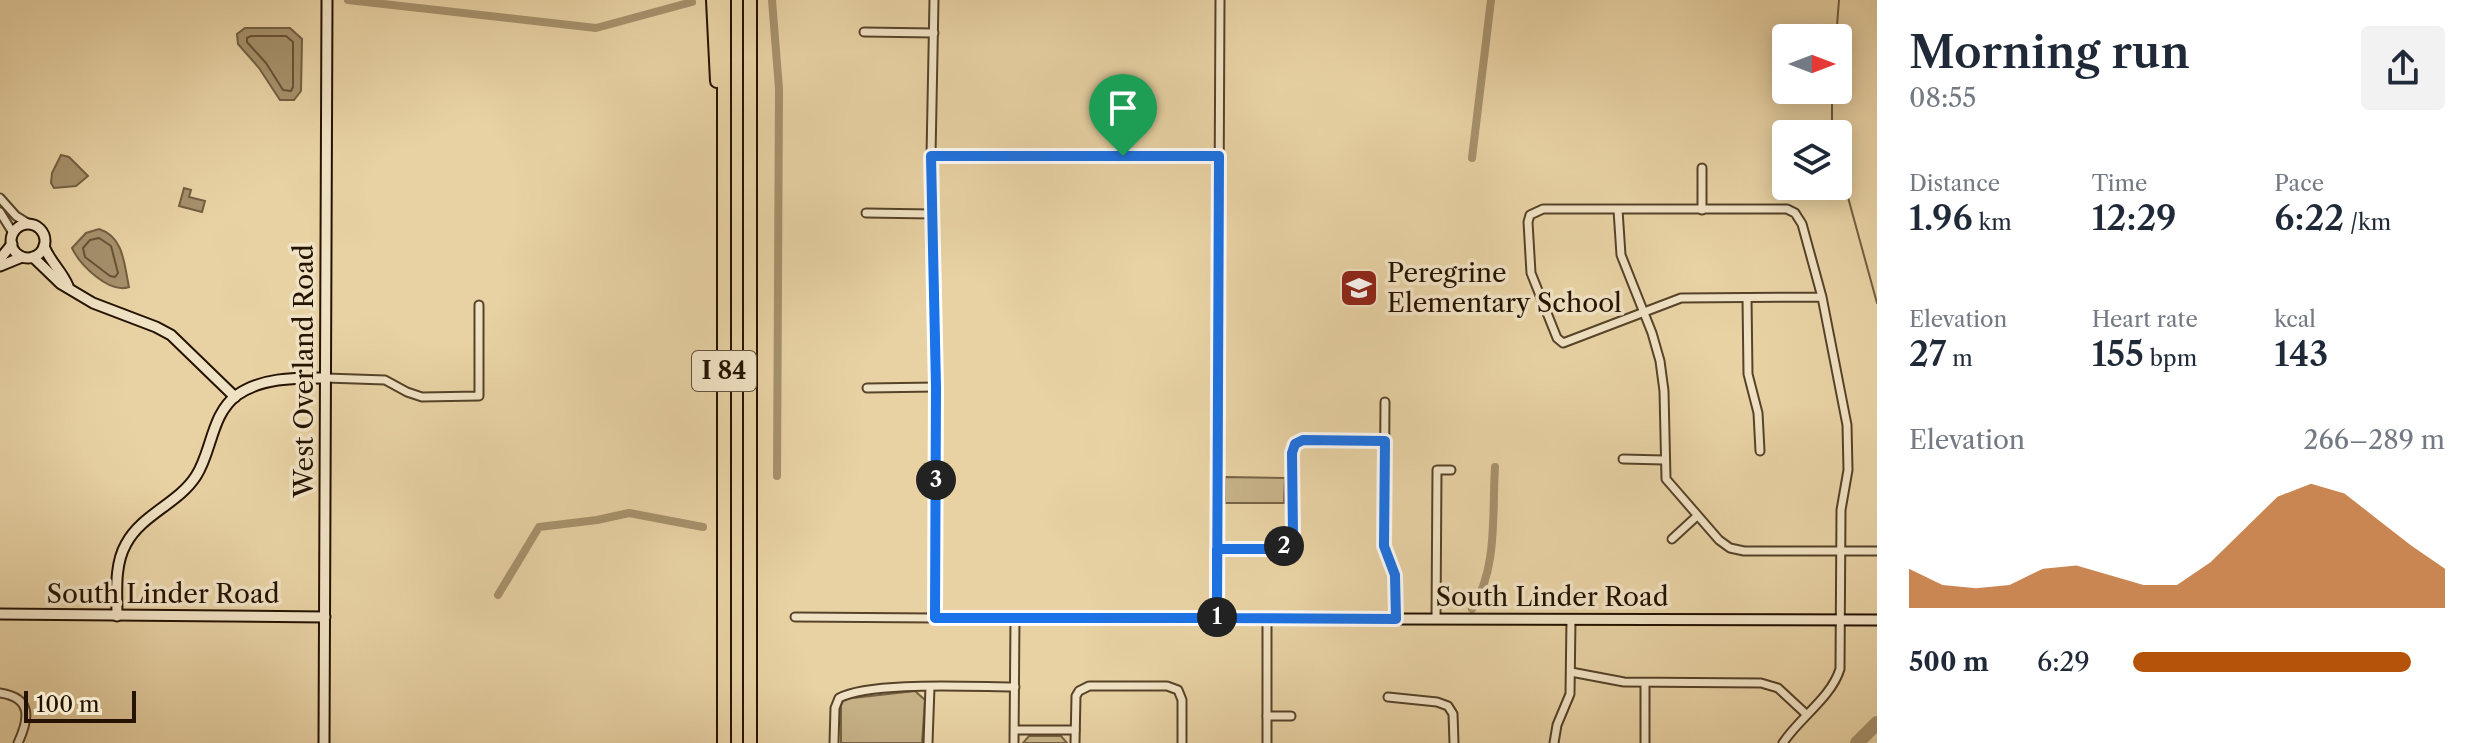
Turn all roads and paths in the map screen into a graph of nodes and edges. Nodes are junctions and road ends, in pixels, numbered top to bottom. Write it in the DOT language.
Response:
graph roads {
  1 [pos="327,0"];
  2 [pos="713,0"];
  3 [pos="724,0"];
  4 [pos="750,0"];
  5 [pos="934,0"];
  6 [pos="1220,0"];
  7 [pos="864,32"];
  8 [pos="934,33"];
  9 [pos="724,138"];
  10 [pos="931,156"];
  11 [pos="1219,156"];
  12 [pos="1702,168"];
  13 [pos="0,198"];
  14 [pos="1618,210"];
  15 [pos="1702,210"];
  16 [pos="0,212"];
  17 [pos="866,213"];
  18 [pos="932,214"];
  19 [pos="29,224"];
  20 [pos="12,239"];
  21 [pos="44,246"];
  22 [pos="28,257"];
  23 [pos="0,259"];
  24 [pos="0,266"];
  25 [pos="68,286"];
  26 [pos="1822,297"];
  27 [pos="1747,298"];
  28 [pos="479,305"];
  29 [pos="1644,312"];
  30 [pos="326,378"];
  31 [pos="936,387"];
  32 [pos="867,388"];
  33 [pos="235,397"];
  34 [pos="1385,402"];
  35 [pos="1385,441"];
  36 [pos="1760,451"];
  37 [pos="1623,459"];
  38 [pos="1664,460"];
  39 [pos="1451,470"];
  40 [pos="1697,516"];
  41 [pos="1672,539"];
  42 [pos="1217,549"];
  43 [pos="1841,551"];
  44 [pos="1876,551"];
  45 [pos="0,614"];
  46 [pos="117,616"];
  47 [pos="325,617"];
  48 [pos="795,617"];
  49 [pos="935,618"];
  50 [pos="1015,618"];
  51 [pos="1217,618"];
  52 [pos="1267,618"];
  53 [pos="1396,619"];
  54 [pos="1436,619"];
  55 [pos="1571,619"];
  56 [pos="1841,620"];
  57 [pos="1877,620"];
  58 [pos="1571,672"];
  59 [pos="1645,683"];
  60 [pos="930,687"];
  61 [pos="1015,687"];
  62 [pos="0,693"];
  63 [pos="1388,697"];
  64 [pos="1806,714"];
  65 [pos="1267,716"];
  66 [pos="1291,716"];
  67 [pos="1015,730"];
  68 [pos="1075,730"];
  69 [pos="18,743"];
  70 [pos="324,743"];
  71 [pos="724,743"];
  72 [pos="750,743"];
  73 [pos="834,743"];
  74 [pos="928,743"];
  75 [pos="1014,743"];
  76 [pos="1075,743"];
  77 [pos="1182,743"];
  78 [pos="1267,743"];
  79 [pos="1454,743"];
  80 [pos="1554,743"];
  81 [pos="1645,743"];
  82 [pos="1783,743"];
  1 -- 30 [label="street, West Overland Road"];
  2 -- 9 [label="highway"];
  3 -- 9 [label="highway, I 84"];
  4 -- 72 [label="highway, I 84"];
  5 -- 8 [label="street"];
  6 -- 11 [label="street"];
  7 -- 8 [label="street"];
  8 -- 10 [label="street"];
  9 -- 71 [label="highway, I 84"];
  10 -- 11 [label="street"];
  10 -- 18 [label="street"];
  11 -- 42 [label="street"];
  12 -- 15 [label="street"];
  13 -- 19 [label="street"];
  14 -- 15 [label="street"];
  14 -- 29 [label="street"];
  14 -- 29 [label="street"];
  15 -- 26 [label="street"];
  16 -- 20 [label="street"];
  17 -- 18 [label="street"];
  18 -- 31 [label="street"];
  19 -- 20 [label="street"];
  19 -- 21 [label="street"];
  20 -- 22 [label="street"];
  20 -- 23 [label="street"];
  21 -- 22 [label="street"];
  21 -- 25 [label="street"];
  22 -- 24 [label="street"];
  22 -- 25 [label="street"];
  25 -- 33 [label="street"];
  26 -- 27 [label="street"];
  26 -- 43 [label="street"];
  27 -- 29 [label="street"];
  27 -- 36 [label="street"];
  28 -- 30 [label="street"];
  29 -- 38 [label="street"];
  30 -- 33 [label="street"];
  30 -- 47 [label="street, West Overland Road"];
  31 -- 32 [label="street"];
  31 -- 49 [label="street"];
  33 -- 46 [label="street"];
  34 -- 35 [label="street"];
  35 -- 42 [label="street"];
  35 -- 53 [label="street"];
  37 -- 38 [label="street"];
  38 -- 40 [label="street"];
  39 -- 54 [label="street"];
  40 -- 41 [label="street"];
  40 -- 43 [label="street"];
  42 -- 51 [label="street"];
  43 -- 44 [label="street"];
  43 -- 56 [label="street"];
  45 -- 46 [label="street, South Linder Road"];
  46 -- 47 [label="street, South Linder Road"];
  47 -- 70 [label="street, West Overland Road"];
  48 -- 49 [label="street, South Linder Road"];
  49 -- 50 [label="street, South Linder Road"];
  50 -- 51 [label="street, South Linder Road"];
  50 -- 61 [label="street"];
  51 -- 52 [label="street, South Linder Road"];
  52 -- 53 [label="street, South Linder Road"];
  52 -- 65 [label="street"];
  53 -- 54 [label="street, South Linder Road"];
  54 -- 55 [label="street, South Linder Road"];
  55 -- 56 [label="street, South Linder Road"];
  55 -- 58 [label="street"];
  56 -- 57 [label="street, South Linder Road"];
  56 -- 64 [label="street"];
  58 -- 59 [label="street"];
  58 -- 80 [label="street"];
  59 -- 64 [label="street"];
  59 -- 81 [label="street"];
  60 -- 61 [label="street"];
  60 -- 73 [label="street"];
  60 -- 74 [label="street"];
  61 -- 67 [label="street"];
  62 -- 69 [label="street"];
  63 -- 79 [label="street"];
  64 -- 82 [label="street"];
  65 -- 66 [label="street"];
  65 -- 78 [label="street"];
  67 -- 68 [label="street"];
  67 -- 75 [label="street"];
  68 -- 76 [label="street"];
  68 -- 77 [label="street"];
}
